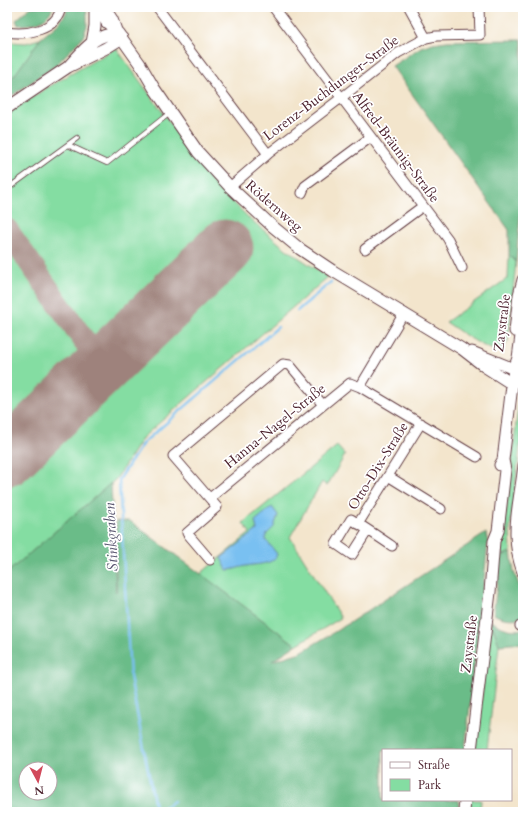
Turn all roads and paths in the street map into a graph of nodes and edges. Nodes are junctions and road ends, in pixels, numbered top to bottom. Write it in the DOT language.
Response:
graph roads {
  1 [pos="60,7"];
  2 [pos="96,7"];
  3 [pos="105,7"];
  4 [pos="157,7"];
  5 [pos="273,7"];
  6 [pos="409,7"];
  7 [pos="479,7"];
  8 [pos="7,32"];
  9 [pos="120,36"];
  10 [pos="426,38"];
  11 [pos="92,43"];
  12 [pos="68,67"];
  13 [pos="341,98"];
  14 [pos="7,108"];
  15 [pos="171,112"];
  16 [pos="371,137"];
  17 [pos="77,138"];
  18 [pos="68,145"];
  19 [pos="268,154"];
  20 [pos="230,187"];
  21 [pos="7,189"];
  22 [pos="302,193"];
  23 [pos="423,206"];
  24 [pos="365,249"];
  25 [pos="462,268"];
  26 [pos="523,280"];
  27 [pos="404,313"];
  28 [pos="523,321"];
  29 [pos="462,349"];
  30 [pos="514,369"];
  31 [pos="512,384"];
  32 [pos="360,387"];
  33 [pos="323,405"];
  34 [pos="422,423"];
  35 [pos="477,457"];
  36 [pos="523,464"];
  37 [pos="388,476"];
  38 [pos="210,498"];
  39 [pos="441,509"];
  40 [pos="358,524"];
  41 [pos="368,530"];
  42 [pos="392,546"];
  43 [pos="210,560"];
  44 [pos="523,575"];
  45 [pos="471,749"];
  46 [pos="465,801"];
  47 [pos="464,812"];
  1 -- 8 [label="street"];
  2 -- 9 [label="street, Rödernweg"];
  2 -- 11 [label="street"];
  3 -- 9 [label="street, Rödernweg"];
  4 -- 19 [label="street"];
  5 -- 13 [label="street, Alfred-Bräunig-Straße"];
  6 -- 10 [label="street"];
  7 -- 10 [label="street, Lorenz-Buchdunger-Straße"];
  9 -- 11 [label="street"];
  9 -- 12 [label="street"];
  9 -- 15 [label="street, Rödernweg"];
  10 -- 13 [label="street, Lorenz-Buchdunger-Straße"];
  11 -- 12 [label="street"];
  12 -- 14 [label="street"];
  13 -- 16 [label="street, Alfred-Bräunig-Straße"];
  13 -- 19 [label="street, Lorenz-Buchdunger-Straße"];
  15 -- 18 [label="lane"];
  15 -- 20 [label="street, Rödernweg"];
  16 -- 22 [label="street"];
  16 -- 23 [label="street, Alfred-Bräunig-Straße"];
  17 -- 18 [label="lane"];
  18 -- 21 [label="lane"];
  19 -- 20 [label="street, Lorenz-Buchdunger-Straße"];
  20 -- 27 [label="street, Rödernweg"];
  23 -- 24 [label="street"];
  23 -- 25 [label="street, Alfred-Bräunig-Straße"];
  26 -- 30 [label="street, Zaystraße"];
  27 -- 29 [label="street, Rödernweg"];
  27 -- 32 [label="street"];
  28 -- 30 [label="street, Zaystraße"];
  29 -- 30 [label="street, Rödernweg"];
  29 -- 31 [label="street, Rödernweg"];
  30 -- 31 [label="street, Zaystraße"];
  31 -- 45 [label="street, Zaystraße"];
  32 -- 33 [label="street, Hanna-Nagel-Straße"];
  32 -- 34 [label="street"];
  33 -- 38 [label="street, Hanna-Nagel-Straße"];
  33 -- 38 [label="street"];
  34 -- 35 [label="street"];
  34 -- 37 [label="street, Otto-Dix-Straße"];
  36 -- 44 [label="street"];
  37 -- 39 [label="street"];
  37 -- 40 [label="street, Otto-Dix-Straße"];
  38 -- 43 [label="street"];
  40 -- 41 [label="street, Otto-Dix-Straße"];
  40 -- 41 [label="street, Otto-Dix-Straße"];
  41 -- 42 [label="street, Otto-Dix-Straße"];
  46 -- 47 [label="street"];
}
